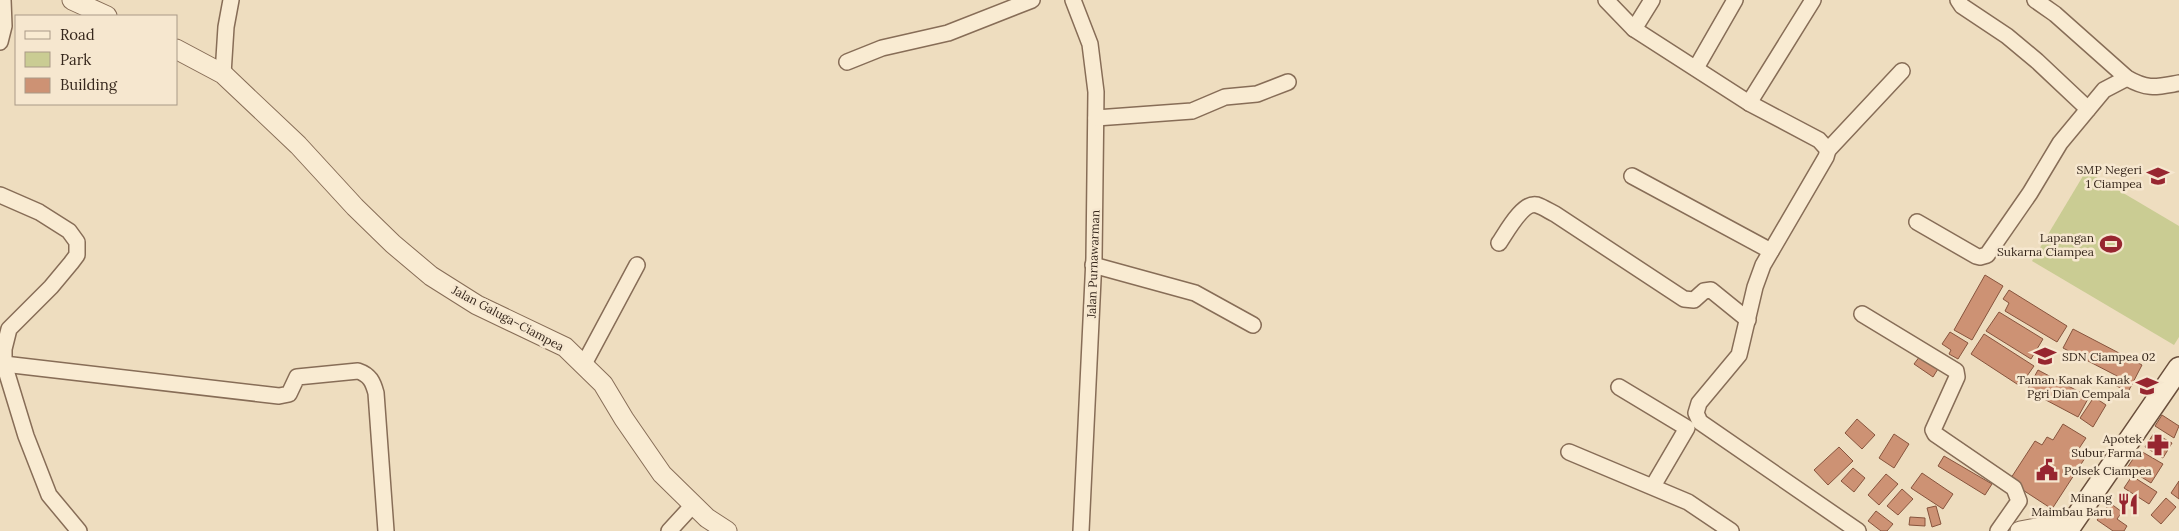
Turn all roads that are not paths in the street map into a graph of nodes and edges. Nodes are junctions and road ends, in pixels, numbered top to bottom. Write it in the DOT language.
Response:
graph roads {
  1 [pos="3,0"];
  2 [pos="72,0"];
  3 [pos="231,0"];
  4 [pos="1032,0"];
  5 [pos="1073,0"];
  6 [pos="1606,0"];
  7 [pos="1652,0"];
  8 [pos="1735,0"];
  9 [pos="1813,0"];
  10 [pos="1958,0"];
  11 [pos="2035,0"];
  12 [pos="2057,7"];
  13 [pos="105,15"];
  14 [pos="1634,29"];
  15 [pos="0,42"];
  16 [pos="178,50"];
  17 [pos="847,62"];
  18 [pos="1696,68"];
  19 [pos="1902,71"];
  20 [pos="223,74"];
  21 [pos="2128,78"];
  22 [pos="1288,82"];
  23 [pos="2179,83"];
  24 [pos="1749,103"];
  25 [pos="2088,109"];
  26 [pos="1096,118"];
  27 [pos="1828,150"];
  28 [pos="1632,176"];
  29 [pos="0,196"];
  30 [pos="1917,222"];
  31 [pos="1499,243"];
  32 [pos="1771,251"];
  33 [pos="637,265"];
  34 [pos="1093,265"];
  35 [pos="1862,314"];
  36 [pos="1748,320"];
  37 [pos="1253,325"];
  38 [pos="4,364"];
  39 [pos="584,364"];
  40 [pos="2179,368"];
  41 [pos="1620,387"];
  42 [pos="1569,452"];
  43 [pos="1653,486"];
  44 [pos="693,505"];
  45 [pos="2071,526"];
  46 [pos="78,531"];
  47 [pos="386,531"];
  48 [pos="669,531"];
  49 [pos="726,531"];
  50 [pos="1081,531"];
  51 [pos="1731,531"];
  52 [pos="1858,531"];
  53 [pos="1998,531"];
  54 [pos="2020,531"];
  1 -- 15 [label="street"];
  2 -- 13 [label="street"];
  3 -- 20 [label="street"];
  4 -- 17 [label="street"];
  5 -- 26 [label="street, Jalan Purnawarman"];
  6 -- 14 [label="street"];
  7 -- 14 [label="street"];
  8 -- 18 [label="street"];
  9 -- 24 [label="street"];
  10 -- 25 [label="street"];
  11 -- 12 [label="street"];
  12 -- 21 [label="street"];
  14 -- 18 [label="street"];
  16 -- 20 [label="street, Jalan Galuga–Ciampea"];
  18 -- 24 [label="street"];
  19 -- 27 [label="street"];
  20 -- 39 [label="street, Jalan Galuga–Ciampea"];
  21 -- 23 [label="street"];
  21 -- 25 [label="street"];
  22 -- 26 [label="street"];
  24 -- 27 [label="street"];
  25 -- 30 [label="street"];
  26 -- 34 [label="street, Jalan Purnawarman"];
  27 -- 32 [label="street"];
  28 -- 32 [label="street"];
  29 -- 38 [label="street"];
  31 -- 36 [label="street"];
  32 -- 36 [label="street"];
  33 -- 39 [label="street"];
  34 -- 37 [label="street"];
  34 -- 50 [label="street, Jalan Purnawarman"];
  35 -- 53 [label="street"];
  36 -- 52 [label="street"];
  38 -- 46 [label="street"];
  38 -- 47 [label="street"];
  39 -- 44 [label="street, Jalan Galuga–Ciampea"];
  40 -- 45 [label="main road"];
  41 -- 43 [label="street"];
  42 -- 43 [label="street"];
  43 -- 51 [label="street"];
  44 -- 48 [label="street"];
  44 -- 49 [label="street, Jalan Galuga–Ciampea"];
  45 -- 54 [label="street"];
}
